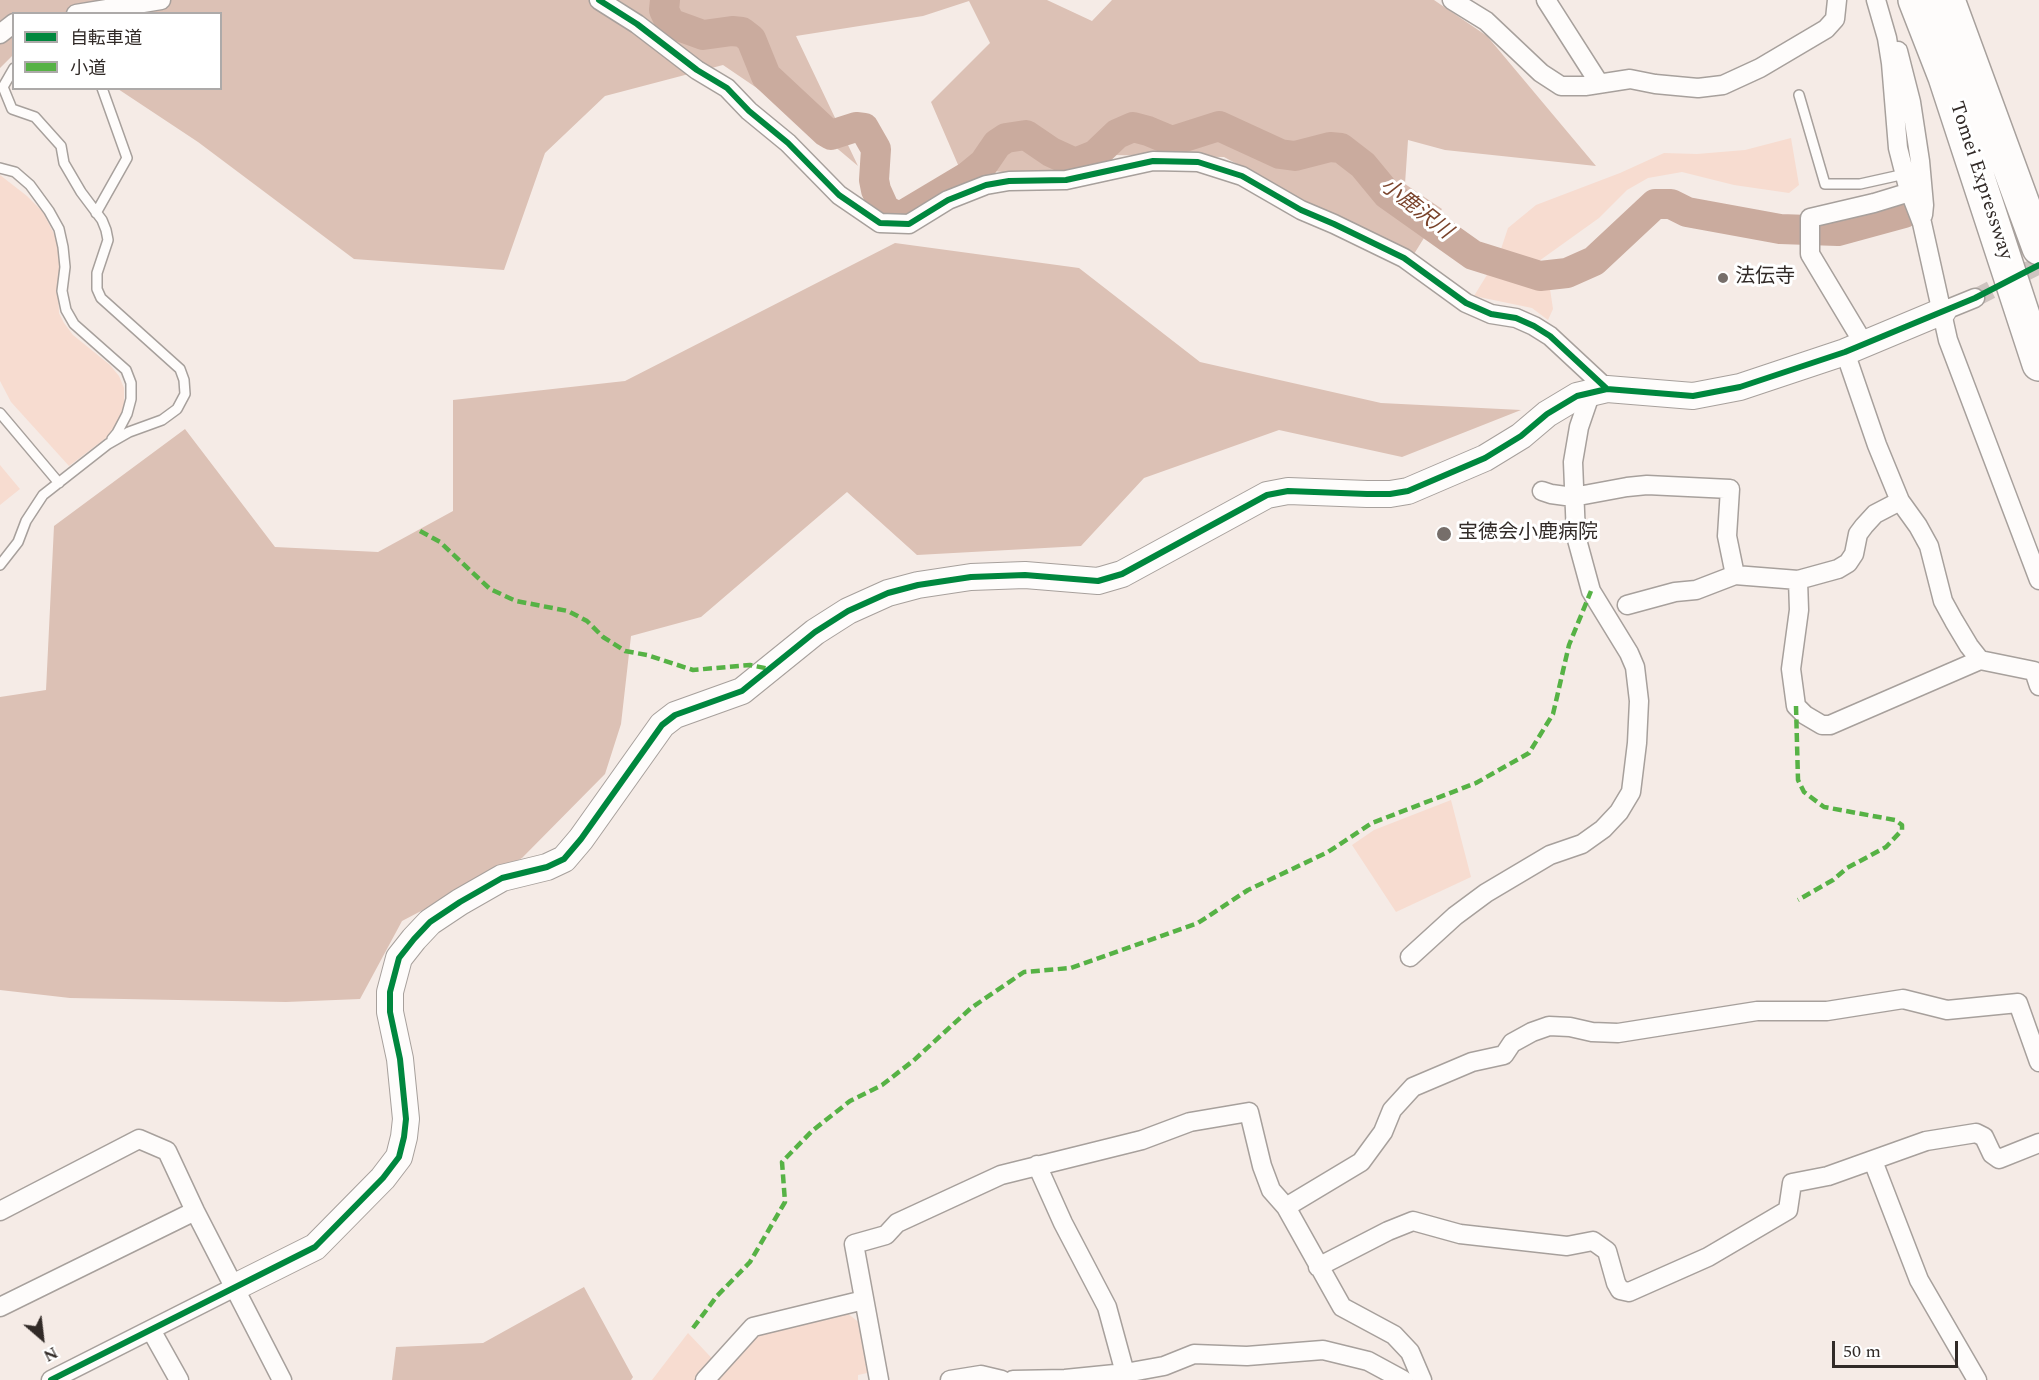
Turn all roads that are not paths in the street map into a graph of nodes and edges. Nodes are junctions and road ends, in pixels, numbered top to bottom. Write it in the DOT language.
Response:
graph roads {
  1 [pos="160,0"];
  2 [pos="599,0"];
  3 [pos="1452,0"];
  4 [pos="1546,0"];
  5 [pos="1837,0"];
  6 [pos="1876,0"];
  7 [pos="1881,0"];
  8 [pos="1915,0"];
  9 [pos="1948,0"];
  10 [pos="88,12"];
  11 [pos="12,25"];
  12 [pos="0,34"];
  13 [pos="12,71"];
  14 [pos="1599,83"];
  15 [pos="103,90"];
  16 [pos="1799,95"];
  17 [pos="0,168"];
  18 [pos="1905,174"];
  19 [pos="1910,192"];
  20 [pos="96,213"];
  21 [pos="1922,223"];
  22 [pos="2039,248"];
  23 [pos="1975,298"];
  24 [pos="1943,311"];
  25 [pos="1855,348"];
  26 [pos="2039,364"];
  27 [pos="1599,390"];
  28 [pos="0,413"];
  29 [pos="108,444"];
  30 [pos="59,483"];
  31 [pos="1542,491"];
  32 [pos="1573,497"];
  33 [pos="1900,501"];
  34 [pos="0,566"];
  35 [pos="1735,575"];
  36 [pos="1798,580"];
  37 [pos="2039,580"];
  38 [pos="1627,605"];
  39 [pos="1980,660"];
  40 [pos="2039,686"];
  41 [pos="1410,957"];
  42 [pos="2039,1062"];
  43 [pos="2039,1143"];
  44 [pos="1873,1161"];
  45 [pos="1037,1165"];
  46 [pos="1286,1207"];
  47 [pos="195,1210"];
  48 [pos="0,1211"];
  49 [pos="1318,1267"];
  50 [pos="235,1287"];
  51 [pos="864,1300"];
  52 [pos="0,1307"];
  53 [pos="151,1330"];
  54 [pos="1125,1373"];
  55 [pos="51,1380"];
  56 [pos="178,1380"];
  57 [pos="282,1380"];
  58 [pos="705,1380"];
  59 [pos="879,1380"];
  60 [pos="950,1380"];
  61 [pos="1002,1380"];
  62 [pos="1013,1380"];
  63 [pos="1065,1380"];
  64 [pos="1403,1380"];
  65 [pos="1422,1380"];
  66 [pos="1977,1380"];
  1 -- 10 [label="street"];
  2 -- 27 [label="street"];
  3 -- 14 [label="street"];
  4 -- 14 [label="street"];
  5 -- 14 [label="street"];
  6 -- 18 [label="street"];
  7 -- 21 [label="street"];
  8 -- 26 [label="highway, Tomei Expressway"];
  9 -- 22 [label="highway, Tomei Expressway"];
  11 -- 12 [label="street"];
  13 -- 20 [label="lane"];
  15 -- 20 [label="lane"];
  16 -- 18 [label="lane"];
  17 -- 29 [label="lane"];
  18 -- 19 [label="street"];
  19 -- 21 [label="street"];
  19 -- 25 [label="street"];
  20 -- 29 [label="lane"];
  21 -- 24 [label="street"];
  23 -- 24 [label="street"];
  24 -- 25 [label="street"];
  24 -- 37 [label="street"];
  25 -- 27 [label="street"];
  25 -- 33 [label="street"];
  27 -- 32 [label="street"];
  27 -- 50 [label="street"];
  28 -- 30 [label="lane"];
  29 -- 30 [label="lane"];
  30 -- 34 [label="lane"];
  31 -- 32 [label="street"];
  32 -- 35 [label="street"];
  32 -- 41 [label="street"];
  33 -- 36 [label="street"];
  33 -- 39 [label="street"];
  35 -- 36 [label="street"];
  35 -- 38 [label="street"];
  36 -- 39 [label="street"];
  39 -- 40 [label="street"];
  42 -- 46 [label="street"];
  43 -- 44 [label="street"];
  44 -- 49 [label="street"];
  44 -- 66 [label="street"];
  45 -- 46 [label="street"];
  45 -- 51 [label="street"];
  45 -- 54 [label="street"];
  46 -- 49 [label="street"];
  47 -- 48 [label="street"];
  47 -- 50 [label="street"];
  47 -- 52 [label="street"];
  49 -- 65 [label="street"];
  50 -- 53 [label="street"];
  50 -- 57 [label="street"];
  51 -- 58 [label="street"];
  51 -- 59 [label="street"];
  53 -- 55 [label="street"];
  53 -- 56 [label="street"];
  54 -- 63 [label="street"];
  54 -- 64 [label="street"];
  60 -- 61 [label="street"];
  62 -- 63 [label="street"];
}
